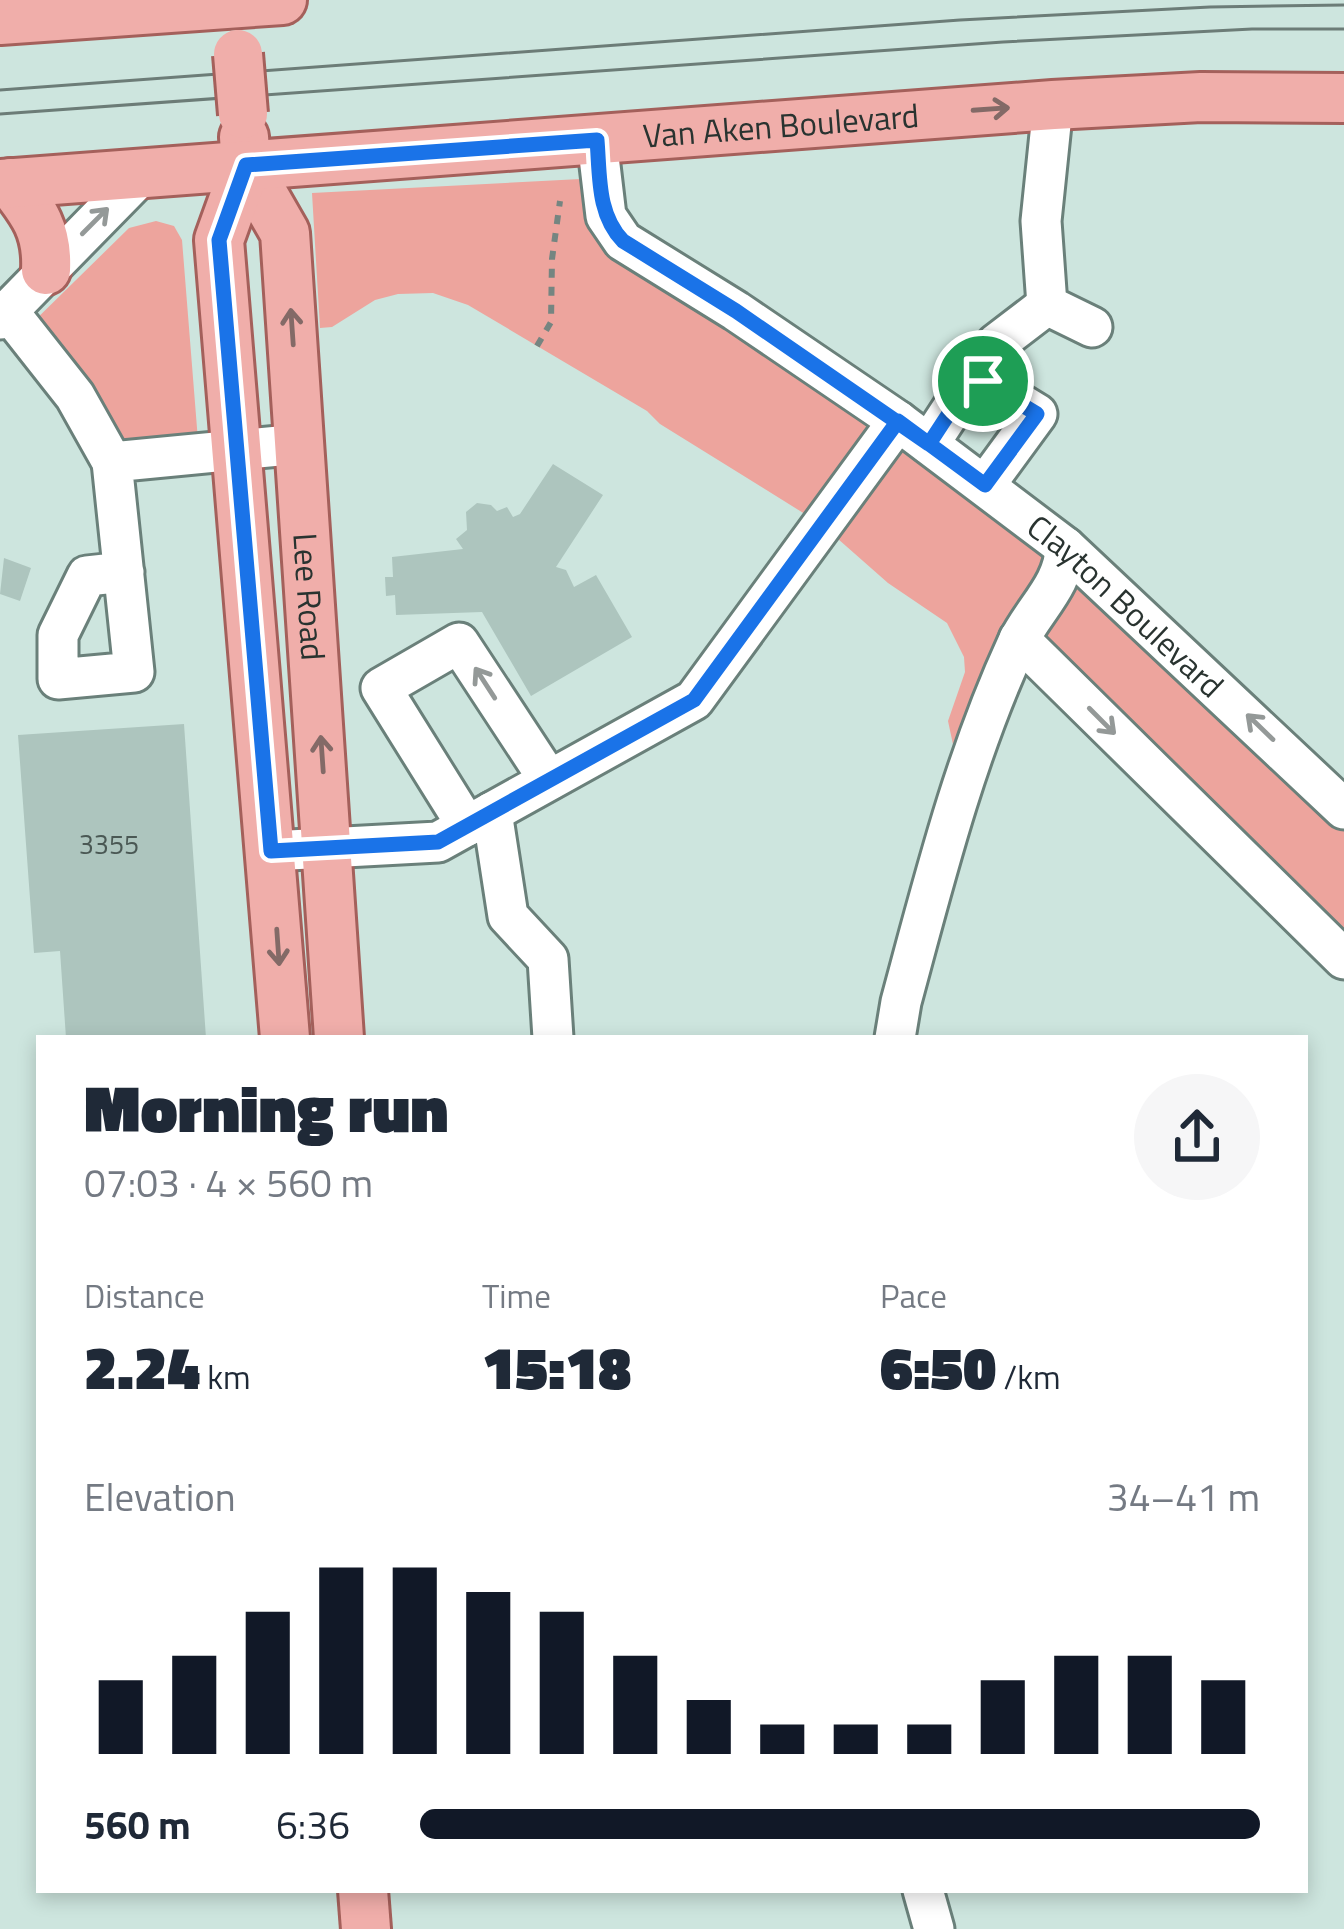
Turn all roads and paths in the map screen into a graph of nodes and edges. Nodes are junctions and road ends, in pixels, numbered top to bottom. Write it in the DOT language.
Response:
graph roads {
  1 [pos="251,1"];
  2 [pos="0,20"];
  3 [pos="1344,98"];
  4 [pos="1053,105"];
  5 [pos="597,140"];
  6 [pos="246,165"];
  7 [pos="143,173"];
  8 [pos="5,183"];
  9 [pos="560,201"];
  10 [pos="46,270"];
  11 [pos="1047,305"];
  12 [pos="4,315"];
  13 [pos="1092,327"];
  14 [pos="537,346"];
  15 [pos="983,381"];
  16 [pos="914,432"];
  17 [pos="301,444"];
  18 [pos="238,449"];
  19 [pos="112,462"];
  20 [pos="985,485"];
  21 [pos="1065,547"];
  22 [pos="124,572"];
  23 [pos="1019,639"];
  24 [pos="549,780"];
  25 [pos="1344,809"];
  26 [pos="479,819"];
  27 [pos="329,847"];
  28 [pos="271,851"];
  29 [pos="1344,958"];
  30 [pos="285,1035"];
  31 [pos="339,1035"];
  32 [pos="553,1035"];
  33 [pos="896,1035"];
  34 [pos="363,1893"];
  35 [pos="924,1893"];
  36 [pos="366,1929"];
  37 [pos="934,1929"];
  1 -- 2 [label="main road"];
  1 -- 6 [label="main road, Lee Road, bridge"];
  3 -- 4 [label="main road, Van Aken Boulevard"];
  5 -- 4 [label="main road, Van Aken Boulevard, one-way"];
  4 -- 11 [label="street"];
  5 -- 6 [label="main road, Van Aken Boulevard"];
  5 -- 16 [label="street, Clayton Boulevard"];
  6 -- 7 [label="main road, Van Aken Boulevard"];
  17 -- 6 [label="main road, Lee Road, one-way"];
  6 -- 18 [label="main road, Lee Road"];
  7 -- 8 [label="main road, Van Aken Boulevard"];
  10 -- 7 [label="street, one-way"];
  8 -- 10 [label="main road"];
  9 -- 14 [label="path"];
  10 -- 12 [label="street"];
  11 -- 13 [label="street"];
  11 -- 15 [label="street"];
  12 -- 19 [label="street"];
  15 -- 16 [label="street"];
  15 -- 20 [label="street"];
  16 -- 20 [label="street, Clayton Boulevard"];
  16 -- 24 [label="street"];
  17 -- 18 [label="street"];
  27 -- 17 [label="main road, Lee Road, one-way"];
  18 -- 19 [label="street"];
  18 -- 28 [label="main road, Lee Road"];
  19 -- 22 [label="street"];
  20 -- 21 [label="street, Clayton Boulevard"];
  21 -- 23 [label="street"];
  25 -- 21 [label="street, Clayton Boulevard, one-way"];
  23 -- 29 [label="street, one-way"];
  23 -- 33 [label="street"];
  24 -- 26 [label="street"];
  24 -- 26 [label="street, one-way"];
  26 -- 27 [label="street"];
  26 -- 32 [label="street"];
  27 -- 28 [label="street"];
  27 -- 31 [label="main road, Lee Road"];
  28 -- 30 [label="main road, Lee Road, one-way"];
  34 -- 36 [label="main road"];
  35 -- 37 [label="street"];
}
